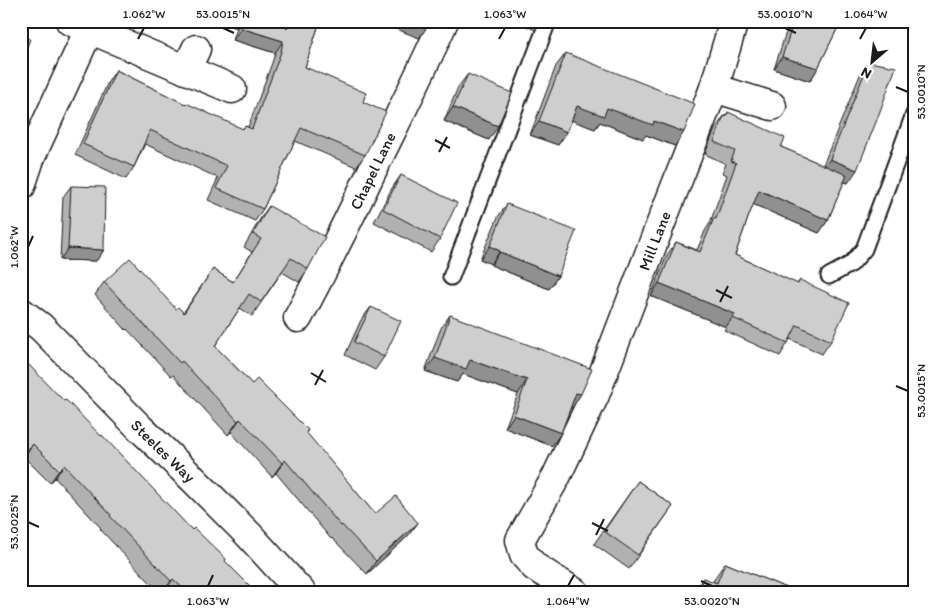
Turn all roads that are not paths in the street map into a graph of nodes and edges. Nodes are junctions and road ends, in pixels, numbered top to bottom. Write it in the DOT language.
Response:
graph roads {
  1 [pos="444,21"];
  2 [pos="548,21"];
  3 [pos="734,21"];
  4 [pos="84,24"];
  5 [pos="714,88"];
  6 [pos="232,89"];
  7 [pos="772,106"];
  8 [pos="914,114"];
  9 [pos="21,186"];
  10 [pos="829,276"];
  11 [pos="451,277"];
  12 [pos="21,312"];
  13 [pos="298,318"];
  14 [pos="302,593"];
  15 [pos="576,593"];
  1 -- 13 [label="street, Chapel Lane"];
  2 -- 11 [label="lane"];
  3 -- 5 [label="street, Mill Lane"];
  4 -- 6 [label="street"];
  4 -- 9 [label="street"];
  5 -- 7 [label="street"];
  5 -- 15 [label="street, Mill Lane"];
  8 -- 10 [label="lane"];
  12 -- 14 [label="street, Steeles Way"];
}
